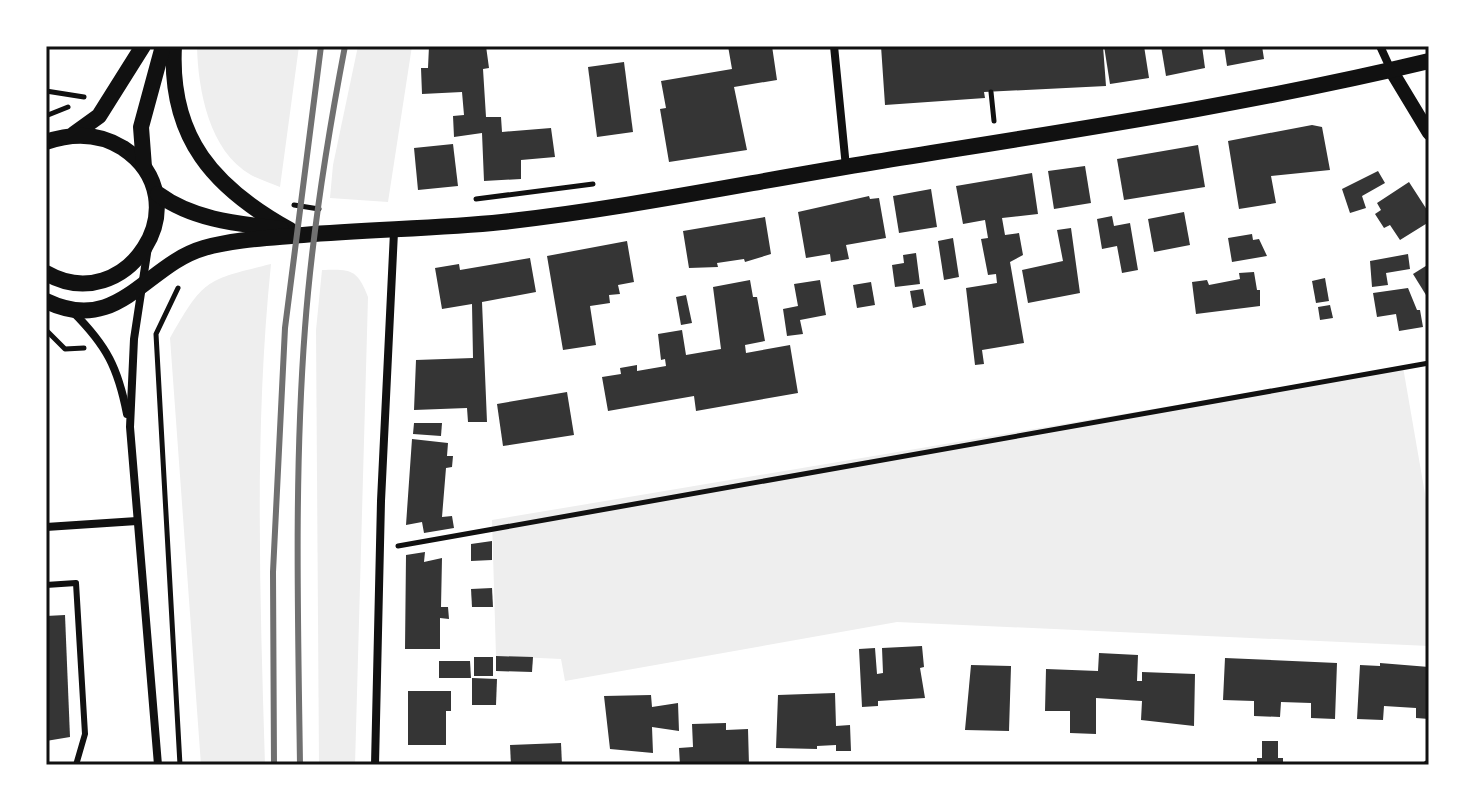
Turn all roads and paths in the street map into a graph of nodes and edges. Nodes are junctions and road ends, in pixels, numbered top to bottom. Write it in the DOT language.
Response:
graph roads {
  1 [pos="143,46"];
  2 [pos="163,46"];
  3 [pos="174,46"];
  4 [pos="834,46"];
  5 [pos="1380,46"];
  6 [pos="1429,61"];
  7 [pos="1391,70"];
  8 [pos="93,89"];
  9 [pos="46,91"];
  10 [pos="991,92"];
  11 [pos="87,97"];
  12 [pos="46,116"];
  13 [pos="1429,133"];
  14 [pos="72,135"];
  15 [pos="46,142"];
  16 [pos="997,142"];
  17 [pos="144,167"];
  18 [pos="846,167"];
  19 [pos="604,183"];
  20 [pos="158,194"];
  21 [pos="462,201"];
  22 [pos="293,204"];
  23 [pos="331,210"];
  24 [pos="299,232"];
  25 [pos="394,232"];
  26 [pos="148,243"];
  27 [pos="46,273"];
  28 [pos="185,283"];
  29 [pos="142,289"];
  30 [pos="46,301"];
  31 [pos="69,309"];
  32 [pos="46,330"];
  33 [pos="93,348"];
  34 [pos="1429,363"];
  35 [pos="130,427"];
  36 [pos="137,521"];
  37 [pos="46,527"];
  38 [pos="380,550"];
  39 [pos="46,585"];
  40 [pos="76,765"];
  41 [pos="158,765"];
  42 [pos="180,765"];
  43 [pos="375,765"];
  1 -- 14 [label="main road"];
  2 -- 17 [label="main road"];
  3 -- 24 [label="main road"];
  4 -- 18 [label="street"];
  5 -- 7 [label="street"];
  6 -- 7 [label="main road"];
  7 -- 13 [label="street"];
  7 -- 16 [label="main road"];
  8 -- 11 [label="path"];
  9 -- 11 [label="path"];
  10 -- 16 [label="path"];
  11 -- 12 [label="path"];
  14 -- 15 [label="main road"];
  14 -- 17 [label="main road"];
  16 -- 18 [label="main road"];
  17 -- 20 [label="main road"];
  18 -- 25 [label="main road"];
  19 -- 21 [label="path"];
  20 -- 24 [label="main road"];
  20 -- 26 [label="main road"];
  22 -- 23 [label="path"];
  24 -- 25 [label="main road"];
  24 -- 29 [label="main road"];
  25 -- 38 [label="street"];
  26 -- 27 [label="main road"];
  26 -- 29 [label="street"];
  28 -- 42 [label="path"];
  29 -- 31 [label="main road"];
  29 -- 35 [label="street"];
  30 -- 31 [label="main road"];
  31 -- 35 [label="street"];
  32 -- 33 [label="path"];
  34 -- 38 [label="path"];
  35 -- 36 [label="street"];
  36 -- 37 [label="street"];
  36 -- 41 [label="street"];
  38 -- 43 [label="street"];
  39 -- 40 [label="lane"];
}
